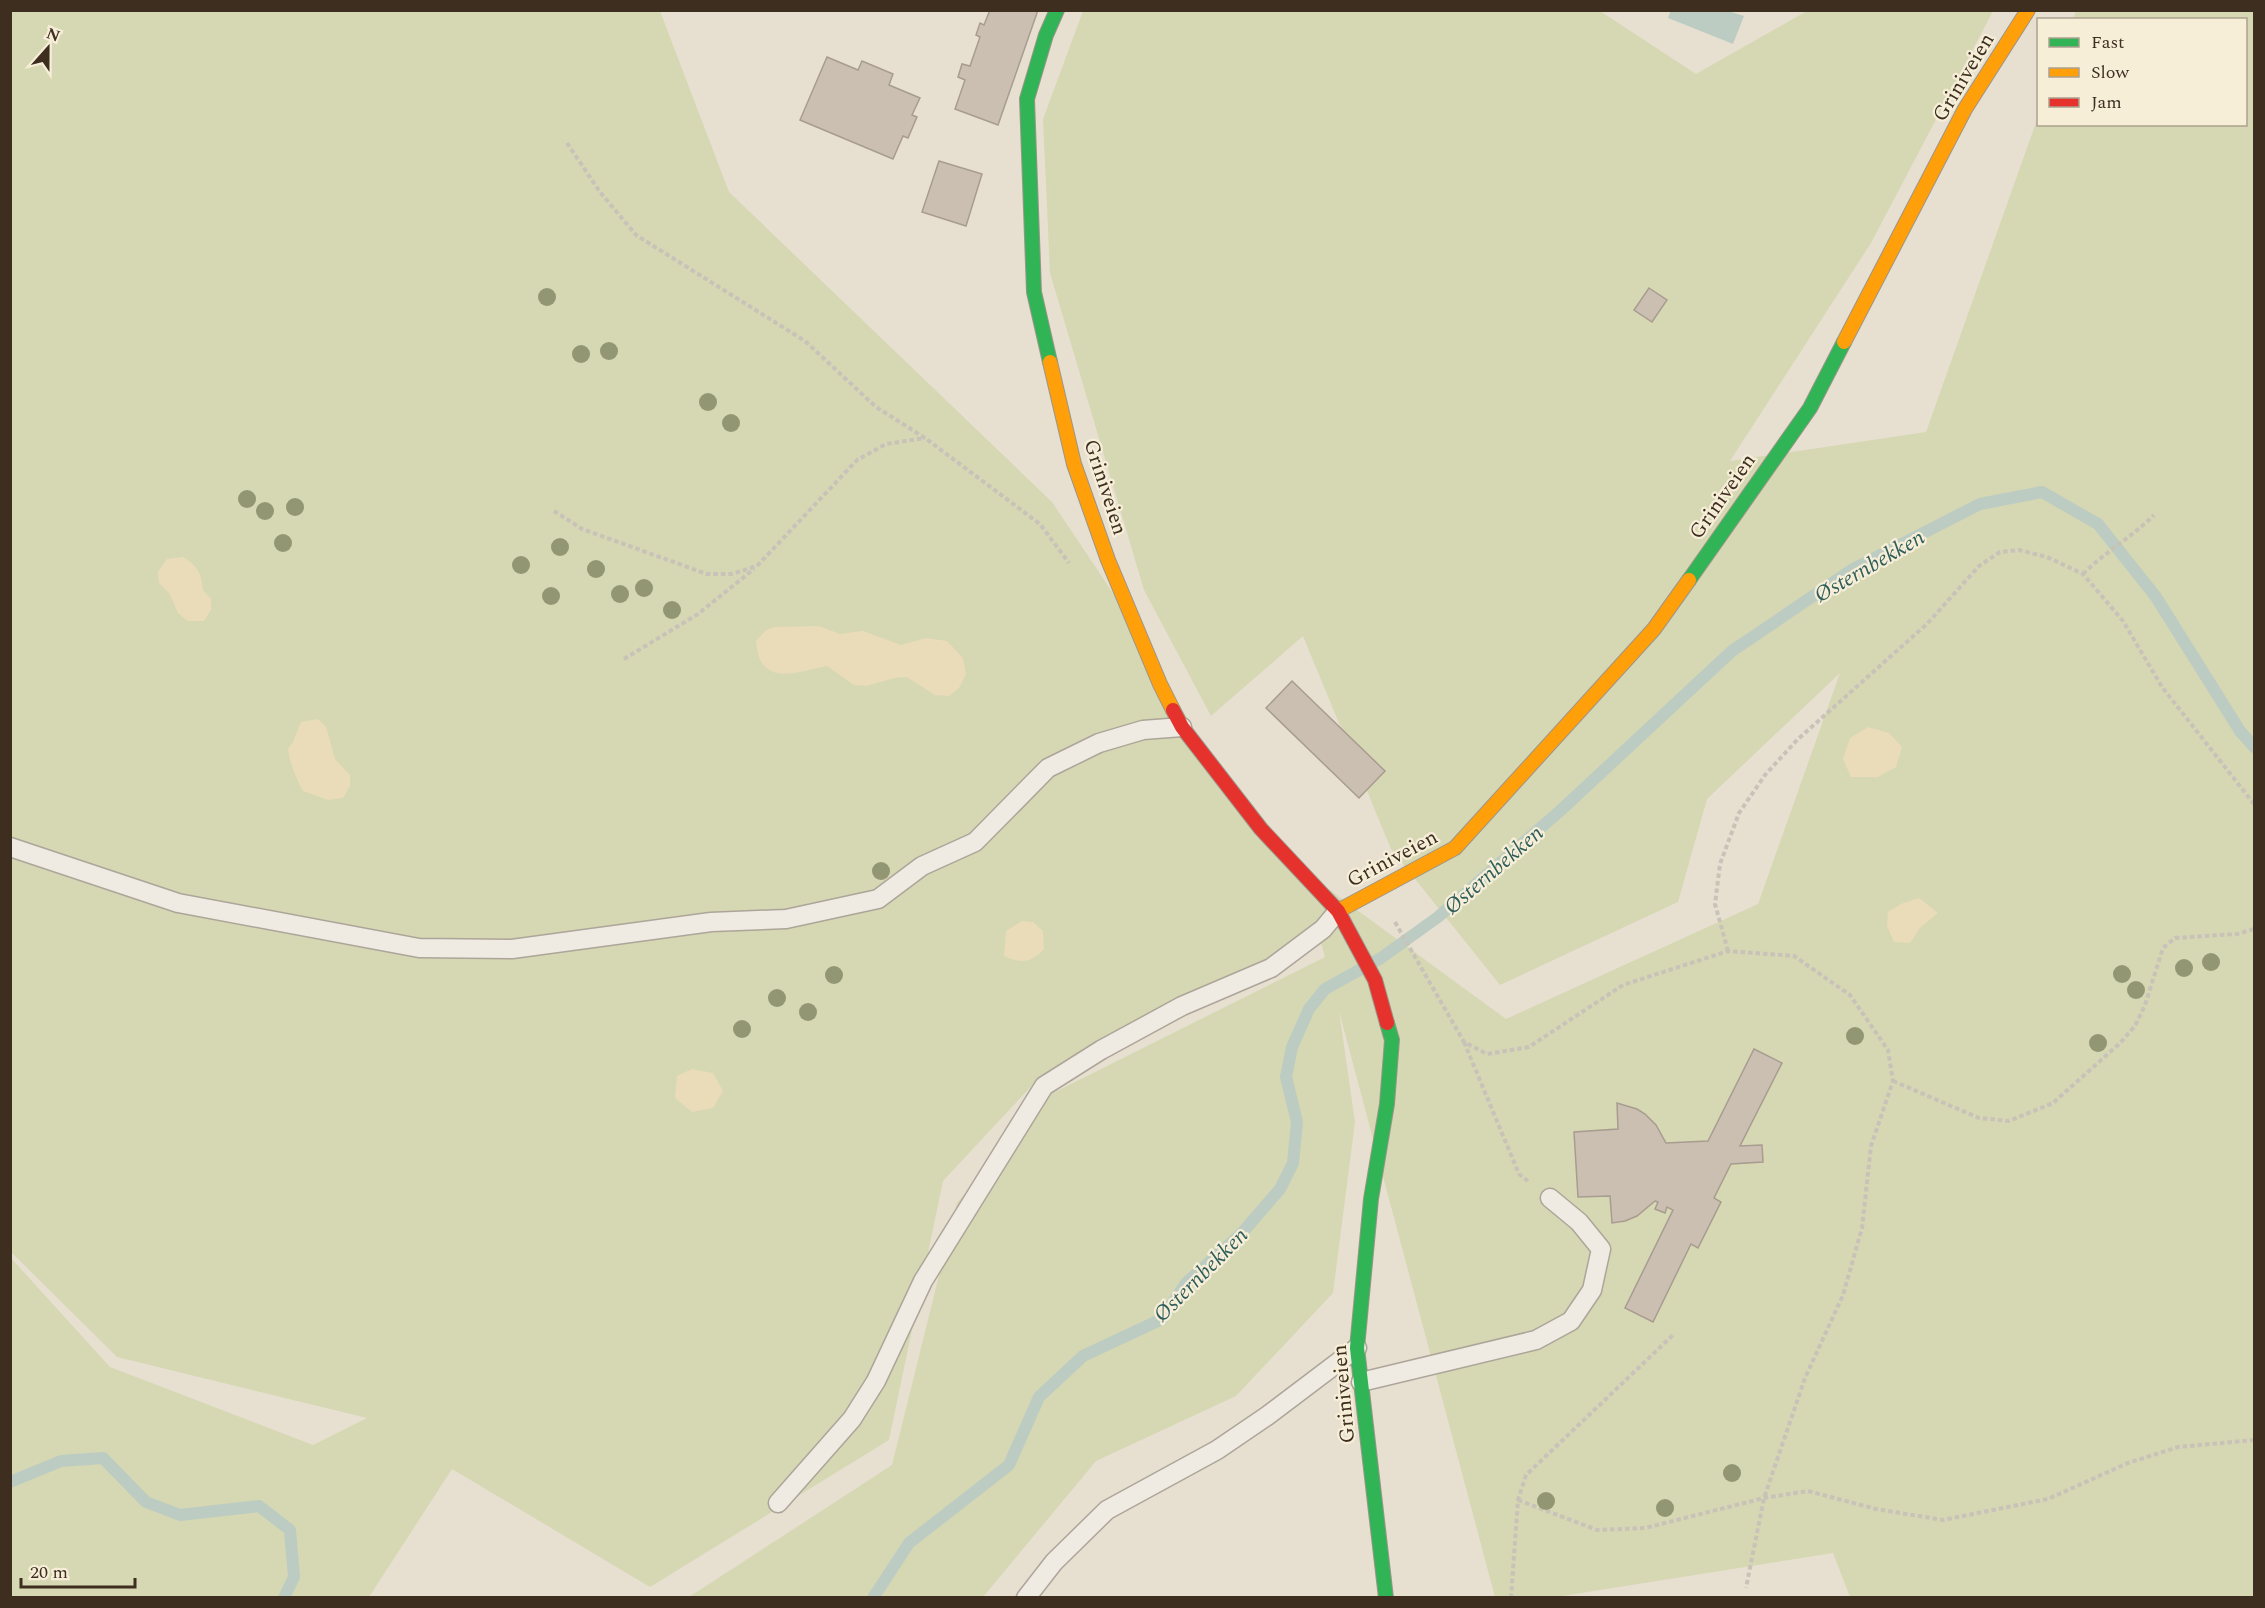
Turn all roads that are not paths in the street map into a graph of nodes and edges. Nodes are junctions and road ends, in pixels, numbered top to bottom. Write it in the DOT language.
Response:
graph roads {
  1 [pos="1057,10"];
  2 [pos="2028,10"];
  3 [pos="1182,727"];
  4 [pos="10,847"];
  5 [pos="1338,911"];
  6 [pos="1550,1198"];
  7 [pos="1357,1348"];
  8 [pos="1361,1382"];
  9 [pos="778,1503"];
  10 [pos="1026,1598"];
  11 [pos="1386,1598"];
  1 -- 3 [label="street, Griniveien"];
  2 -- 5 [label="street, Griniveien"];
  3 -- 4 [label="lane"];
  3 -- 5 [label="street, Griniveien"];
  5 -- 7 [label="street, Griniveien"];
  5 -- 9 [label="lane"];
  6 -- 8 [label="lane"];
  7 -- 8 [label="street, Griniveien"];
  7 -- 10 [label="lane"];
  8 -- 11 [label="street, Griniveien"];
}
